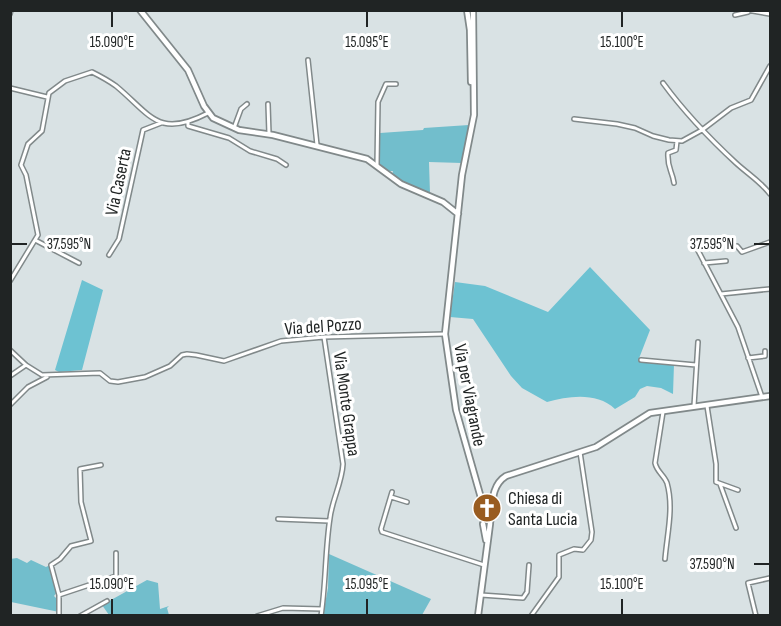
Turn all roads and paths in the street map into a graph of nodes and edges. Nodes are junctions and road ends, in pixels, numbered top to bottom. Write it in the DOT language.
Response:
graph roads {
  1 [pos="140,10"];
  2 [pos="467,10"];
  3 [pos="473,10"];
  4 [pos="747,11"];
  5 [pos="771,14"];
  6 [pos="735,15"];
  7 [pos="308,60"];
  8 [pos="771,66"];
  9 [pos="663,83"];
  10 [pos="396,84"];
  11 [pos="10,88"];
  12 [pos="47,97"];
  13 [pos="247,104"];
  14 [pos="268,104"];
  15 [pos="208,113"];
  16 [pos="574,119"];
  17 [pos="188,122"];
  18 [pos="473,122"];
  19 [pos="161,123"];
  20 [pos="234,128"];
  21 [pos="702,130"];
  22 [pos="270,134"];
  23 [pos="677,141"];
  24 [pos="317,147"];
  25 [pos="286,165"];
  26 [pos="377,165"];
  27 [pos="674,183"];
  28 [pos="771,194"];
  29 [pos="458,214"];
  30 [pos="692,239"];
  31 [pos="35,240"];
  32 [pos="771,242"];
  33 [pos="732,246"];
  34 [pos="109,255"];
  35 [pos="726,261"];
  36 [pos="704,262"];
  37 [pos="79,263"];
  38 [pos="10,281"];
  39 [pos="771,289"];
  40 [pos="721,294"];
  41 [pos="446,334"];
  42 [pos="324,338"];
  43 [pos="698,342"];
  44 [pos="10,350"];
  45 [pos="765,351"];
  46 [pos="748,358"];
  47 [pos="641,360"];
  48 [pos="26,365"];
  49 [pos="696,365"];
  50 [pos="48,375"];
  51 [pos="10,376"];
  52 [pos="771,396"];
  53 [pos="762,397"];
  54 [pos="707,404"];
  55 [pos="10,405"];
  56 [pos="694,406"];
  57 [pos="663,410"];
  58 [pos="580,452"];
  59 [pos="101,465"];
  60 [pos="720,484"];
  61 [pos="738,490"];
  62 [pos="392,492"];
  63 [pos="391,497"];
  64 [pos="407,502"];
  65 [pos="278,519"];
  66 [pos="329,521"];
  67 [pos="487,522"];
  68 [pos="736,528"];
  69 [pos="116,553"];
  70 [pos="664,559"];
  71 [pos="484,565"];
  72 [pos="529,565"];
  73 [pos="771,578"];
  74 [pos="59,595"];
  75 [pos="481,595"];
  76 [pos="107,601"];
  77 [pos="322,609"];
  78 [pos="59,615"];
  79 [pos="80,615"];
  80 [pos="257,615"];
  81 [pos="321,615"];
  82 [pos="478,615"];
  83 [pos="531,615"];
  84 [pos="756,615"];
  1 -- 15 [label="main road"];
  2 -- 18 [label="main road"];
  3 -- 18 [label="main road"];
  4 -- 5 [label="street"];
  4 -- 6 [label="street"];
  7 -- 24 [label="street"];
  8 -- 21 [label="street"];
  9 -- 21 [label="street"];
  10 -- 26 [label="street"];
  11 -- 12 [label="street"];
  12 -- 19 [label="street"];
  12 -- 31 [label="street"];
  13 -- 20 [label="street"];
  14 -- 22 [label="street"];
  15 -- 17 [label="street"];
  15 -- 20 [label="main road"];
  16 -- 23 [label="street"];
  17 -- 19 [label="street"];
  17 -- 25 [label="street"];
  18 -- 29 [label="main road, Via per Viagrande"];
  19 -- 34 [label="street, Via Caserta"];
  20 -- 22 [label="main road"];
  21 -- 23 [label="street"];
  21 -- 28 [label="street"];
  22 -- 24 [label="main road"];
  23 -- 27 [label="street"];
  24 -- 26 [label="main road"];
  26 -- 29 [label="main road"];
  29 -- 41 [label="main road, Via per Viagrande"];
  30 -- 36 [label="street"];
  31 -- 37 [label="street"];
  31 -- 38 [label="street"];
  32 -- 33 [label="street"];
  35 -- 36 [label="street"];
  36 -- 40 [label="street"];
  39 -- 40 [label="street"];
  40 -- 46 [label="street"];
  41 -- 42 [label="street, Via del Pozzo"];
  41 -- 67 [label="main road, Via per Viagrande"];
  42 -- 50 [label="street, Via del Pozzo"];
  42 -- 66 [label="street, Via Monte Grappa"];
  43 -- 49 [label="street"];
  44 -- 48 [label="street, Via del Pozzo"];
  45 -- 46 [label="street"];
  46 -- 53 [label="street"];
  47 -- 49 [label="street"];
  48 -- 50 [label="street, Via del Pozzo"];
  48 -- 51 [label="street"];
  49 -- 56 [label="street"];
  50 -- 55 [label="street"];
  52 -- 53 [label="main road"];
  53 -- 54 [label="main road"];
  54 -- 56 [label="main road"];
  54 -- 60 [label="street"];
  56 -- 57 [label="main road"];
  57 -- 58 [label="main road"];
  57 -- 70 [label="street"];
  58 -- 67 [label="main road"];
  58 -- 83 [label="street"];
  59 -- 74 [label="street"];
  60 -- 61 [label="street"];
  60 -- 68 [label="street"];
  62 -- 63 [label="street"];
  63 -- 64 [label="street"];
  63 -- 71 [label="street"];
  65 -- 66 [label="street"];
  66 -- 77 [label="street, Via Monte Grappa"];
  67 -- 71 [label="main road"];
  69 -- 74 [label="street"];
  71 -- 75 [label="main road"];
  72 -- 75 [label="street"];
  73 -- 84 [label="street"];
  74 -- 78 [label="street"];
  75 -- 82 [label="main road"];
  76 -- 79 [label="street"];
  77 -- 80 [label="street"];
  77 -- 81 [label="street, Via Monte Grappa"];
}
